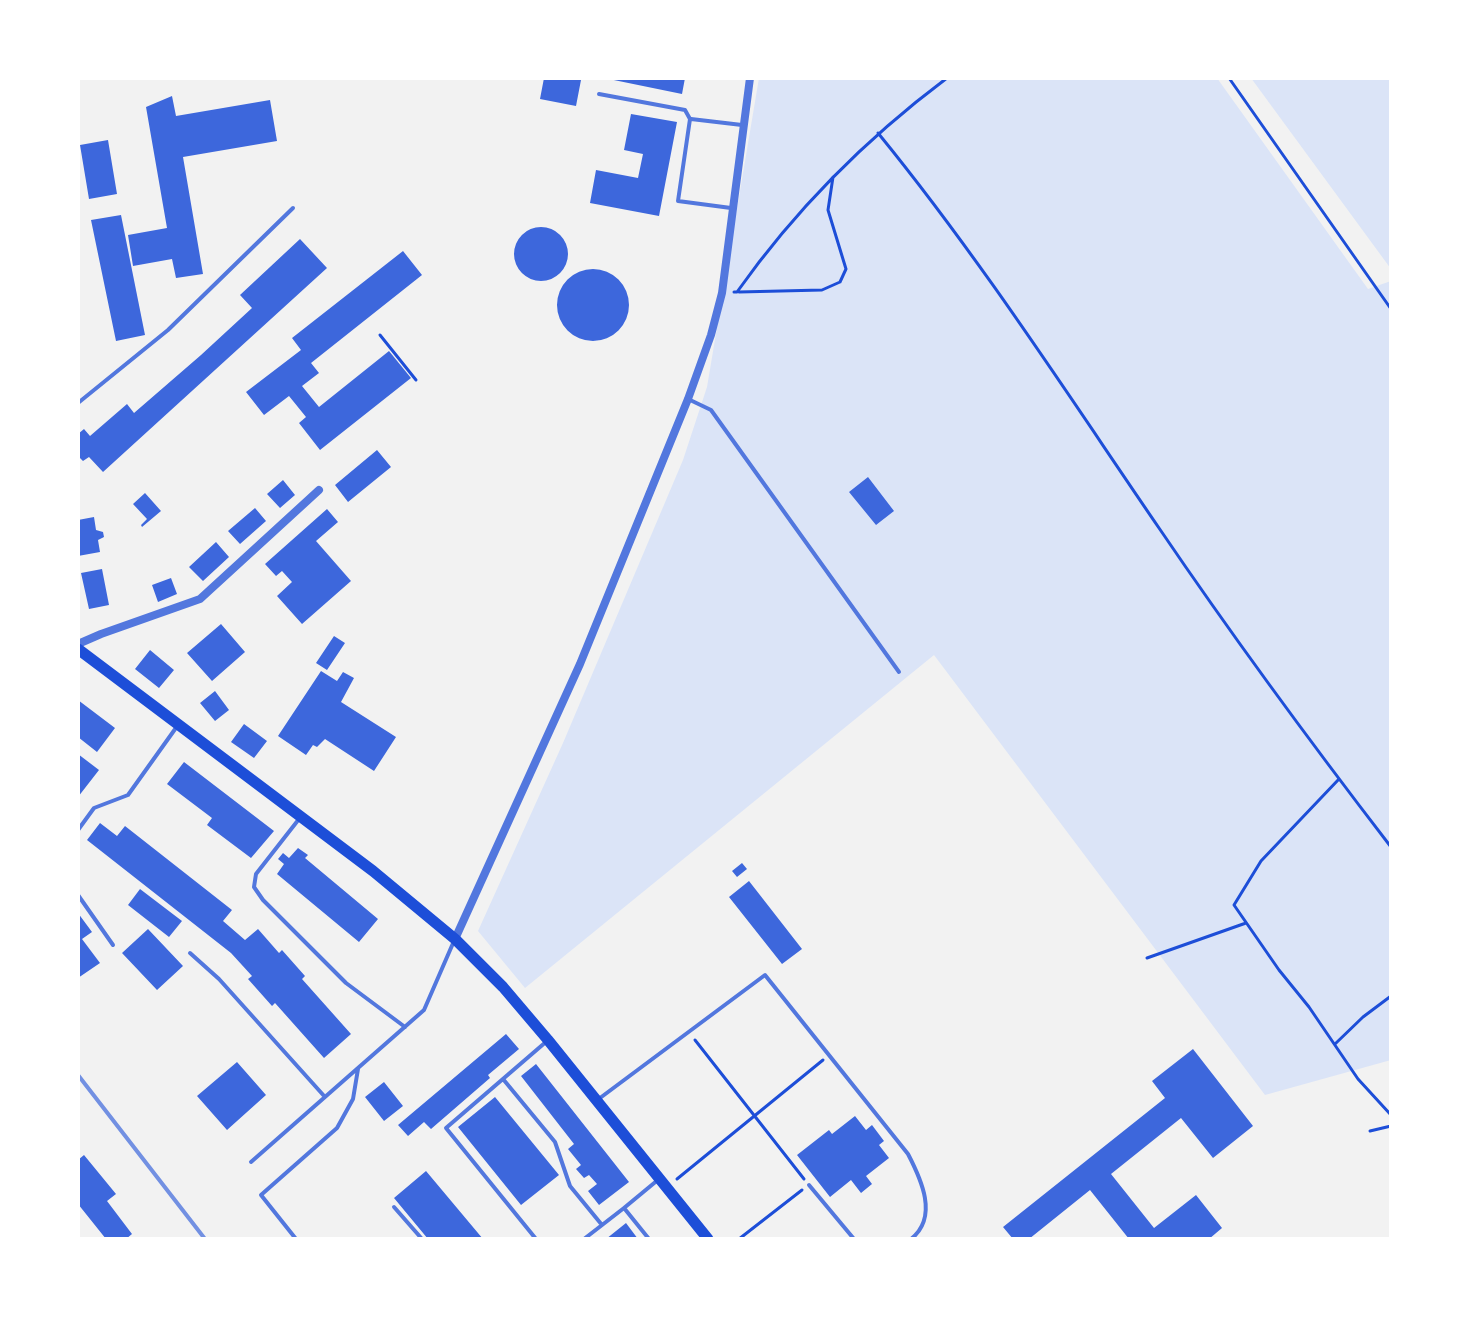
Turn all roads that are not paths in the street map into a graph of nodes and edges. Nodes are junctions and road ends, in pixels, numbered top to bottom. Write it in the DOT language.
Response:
graph roads {
  1 [pos="750,78"];
  2 [pos="599,94"];
  3 [pos="690,119"];
  4 [pos="744,125"];
  5 [pos="293,208"];
  6 [pos="733,208"];
  7 [pos="688,399"];
  8 [pos="78,403"];
  9 [pos="319,490"];
  10 [pos="78,647"];
  11 [pos="899,672"];
  12 [pos="179,725"];
  13 [pos="301,817"];
  14 [pos="78,830"];
  15 [pos="78,895"];
  16 [pos="455,939"];
  17 [pos="113,945"];
  18 [pos="190,953"];
  19 [pos="405,1027"];
  20 [pos="548,1040"];
  21 [pos="358,1068"];
  22 [pos="503,1079"];
  23 [pos="325,1097"];
  24 [pos="598,1100"];
  25 [pos="251,1162"];
  26 [pos="664,1183"];
  27 [pos="809,1185"];
  28 [pos="394,1207"];
  29 [pos="624,1208"];
  30 [pos="602,1225"];
  31 [pos="296,1239"];
  32 [pos="422,1239"];
  33 [pos="536,1239"];
  34 [pos="584,1239"];
  35 [pos="649,1239"];
  36 [pos="708,1239"];
  37 [pos="854,1239"];
  38 [pos="911,1239"];
  1 -- 4 [label="street"];
  2 -- 3 [label="lane"];
  3 -- 4 [label="lane"];
  3 -- 6 [label="lane"];
  4 -- 6 [label="street"];
  5 -- 8 [label="lane"];
  6 -- 7 [label="street"];
  7 -- 11 [label="lane"];
  7 -- 16 [label="street"];
  9 -- 10 [label="street"];
  10 -- 12 [label="main road"];
  12 -- 13 [label="main road"];
  12 -- 14 [label="lane"];
  13 -- 16 [label="main road"];
  13 -- 19 [label="lane"];
  15 -- 17 [label="lane"];
  16 -- 19 [label="lane"];
  16 -- 20 [label="main road"];
  18 -- 23 [label="lane"];
  19 -- 21 [label="lane"];
  20 -- 22 [label="lane"];
  20 -- 24 [label="main road"];
  21 -- 23 [label="lane"];
  21 -- 31 [label="lane"];
  22 -- 30 [label="lane"];
  22 -- 33 [label="lane"];
  23 -- 25 [label="lane"];
  24 -- 26 [label="main road"];
  24 -- 38 [label="lane"];
  26 -- 29 [label="lane"];
  26 -- 36 [label="main road"];
  27 -- 37 [label="lane"];
  28 -- 32 [label="lane"];
  29 -- 30 [label="lane"];
  29 -- 35 [label="lane"];
  30 -- 34 [label="lane"];
}
